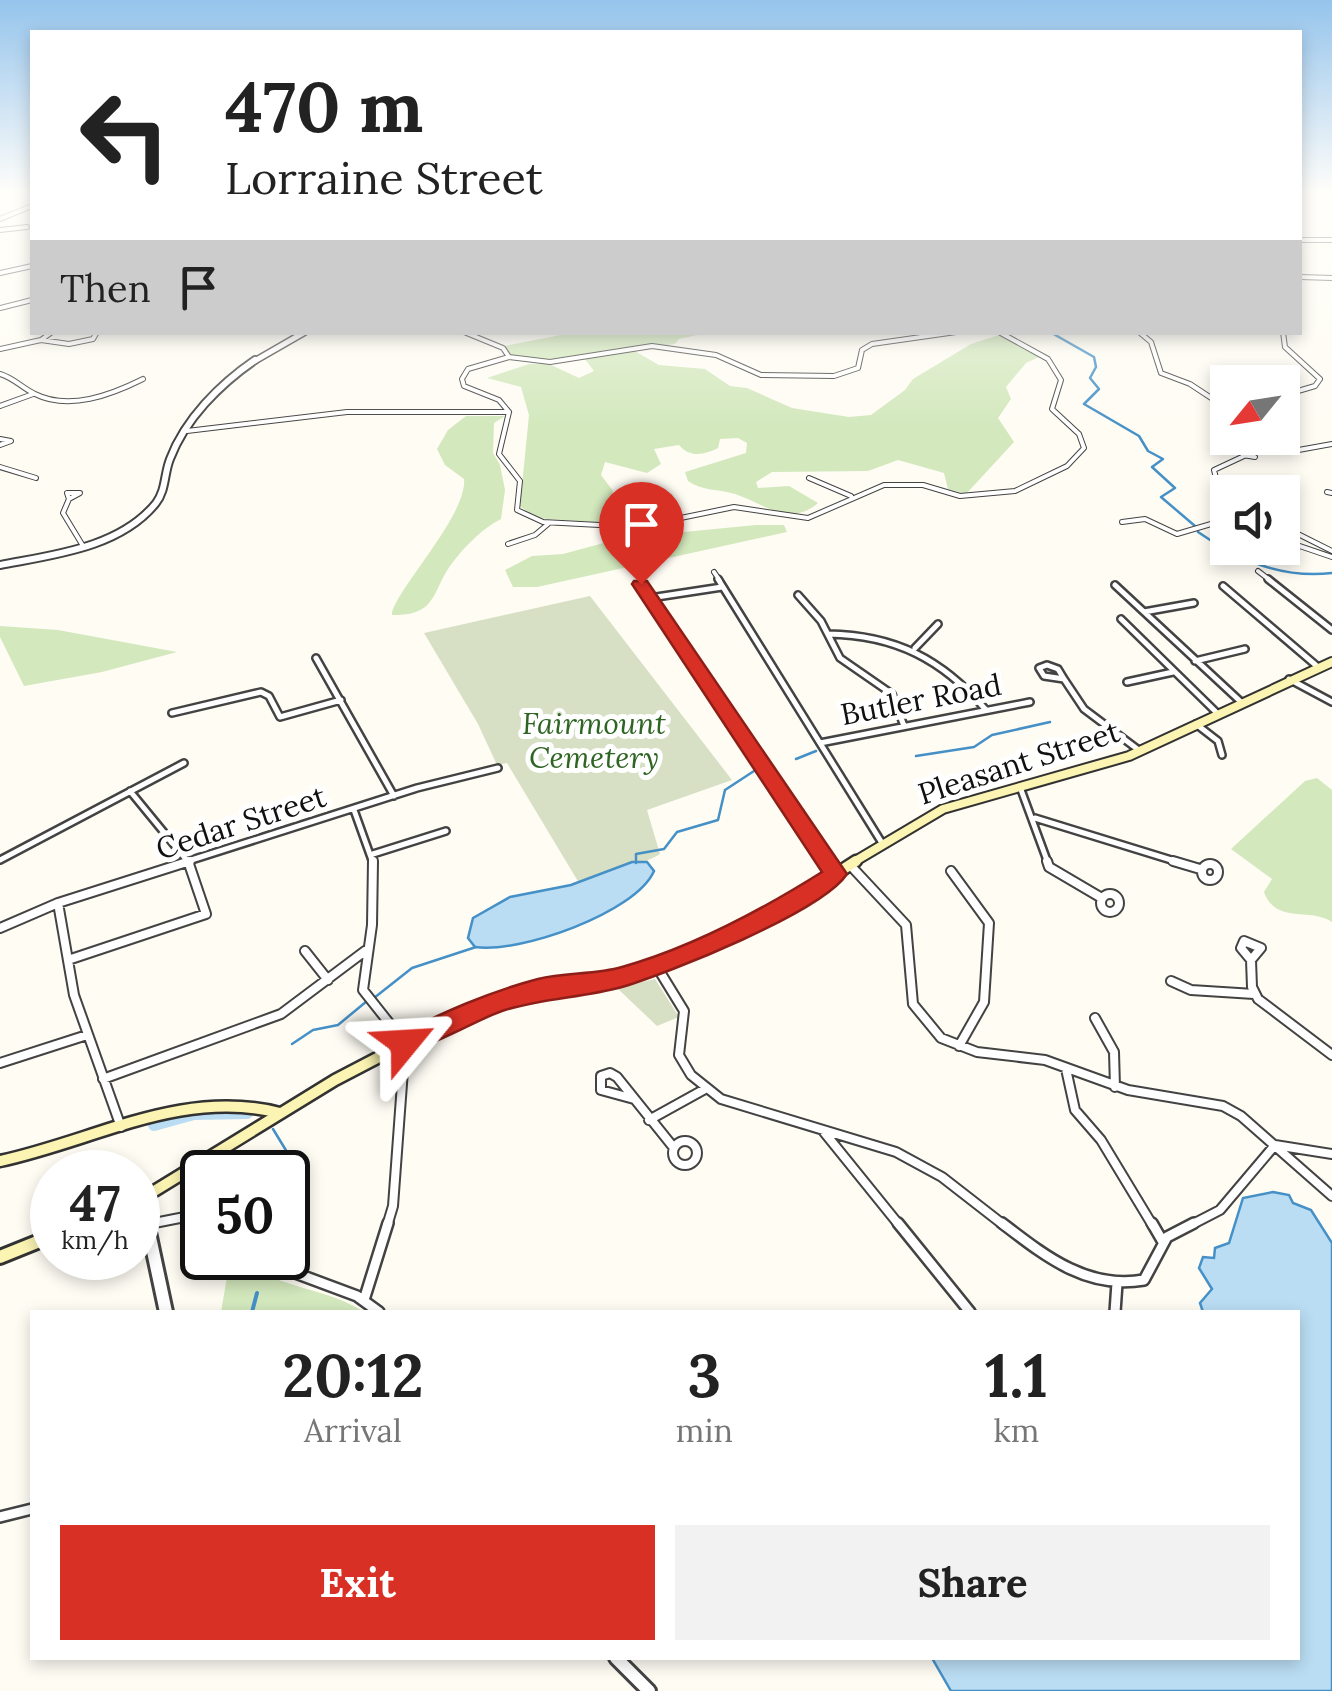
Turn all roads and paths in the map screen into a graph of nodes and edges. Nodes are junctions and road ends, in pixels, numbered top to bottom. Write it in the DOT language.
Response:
graph roads {
  1 [pos="1302,276"];
  2 [pos="1332,277"];
  3 [pos="30,300"];
  4 [pos="0,308"];
  5 [pos="48,335"];
  6 [pos="95,335"];
  7 [pos="299,335"];
  8 [pos="472,335"];
  9 [pos="883,335"];
  10 [pos="945,335"];
  11 [pos="1004,335"];
  12 [pos="1143,335"];
  13 [pos="1283,335"];
  14 [pos="41,340"];
  15 [pos="886,340"];
  16 [pos="0,349"];
  17 [pos="509,357"];
  18 [pos="0,374"];
  19 [pos="143,380"];
  20 [pos="1300,390"];
  21 [pos="34,394"];
  22 [pos="1210,399"];
  23 [pos="0,406"];
  24 [pos="509,412"];
  25 [pos="187,431"];
  26 [pos="1332,444"];
  27 [pos="1300,450"];
  28 [pos="1244,456"];
  29 [pos="0,467"];
  30 [pos="1216,475"];
  31 [pos="36,478"];
  32 [pos="809,478"];
  33 [pos="852,497"];
  34 [pos="69,499"];
  35 [pos="1122,522"];
  36 [pos="549,523"];
  37 [pos="1210,524"];
  38 [pos="1300,536"];
  39 [pos="508,544"];
  40 [pos="1300,545"];
  41 [pos="83,546"];
  42 [pos="1332,554"];
  43 [pos="0,565"];
  44 [pos="1258,571"];
  45 [pos="714,572"];
  46 [pos="641,584"];
  47 [pos="1115,585"];
  48 [pos="1223,586"];
  49 [pos="722,587"];
  50 [pos="798,595"];
  51 [pos="650,598"];
  52 [pos="1194,603"];
  53 [pos="1143,612"];
  54 [pos="1121,619"];
  55 [pos="938,624"];
  56 [pos="1332,630"];
  57 [pos="828,634"];
  58 [pos="915,648"];
  59 [pos="1246,649"];
  60 [pos="316,658"];
  61 [pos="1194,661"];
  62 [pos="1332,663"];
  63 [pos="1318,667"];
  64 [pos="1174,672"];
  65 [pos="1289,678"];
  66 [pos="1064,680"];
  67 [pos="1127,682"];
  68 [pos="341,700"];
  69 [pos="1030,702"];
  70 [pos="1241,702"];
  71 [pos="1332,702"];
  72 [pos="986,710"];
  73 [pos="172,713"];
  74 [pos="1217,713"];
  75 [pos="1194,724"];
  76 [pos="904,726"];
  77 [pos="820,743"];
  78 [pos="1140,751"];
  79 [pos="1222,755"];
  80 [pos="184,763"];
  81 [pos="498,768"];
  82 [pos="1015,787"];
  83 [pos="130,790"];
  84 [pos="394,796"];
  85 [pos="354,810"];
  86 [pos="1035,818"];
  87 [pos="446,832"];
  88 [pos="882,843"];
  89 [pos="373,854"];
  90 [pos="0,860"];
  91 [pos="190,863"];
  92 [pos="850,865"];
  93 [pos="1200,869"];
  94 [pos="951,871"];
  95 [pos="836,874"];
  96 [pos="1100,898"];
  97 [pos="58,903"];
  98 [pos="0,928"];
  99 [pos="366,950"];
  100 [pos="306,951"];
  101 [pos="68,960"];
  102 [pos="1252,960"];
  103 [pos="657,966"];
  104 [pos="328,980"];
  105 [pos="1171,981"];
  106 [pos="1255,994"];
  107 [pos="1095,1018"];
  108 [pos="87,1035"];
  109 [pos="405,1043"];
  110 [pos="959,1046"];
  111 [pos="1332,1055"];
  112 [pos="0,1063"];
  113 [pos="1066,1068"];
  114 [pos="103,1078"];
  115 [pos="1115,1086"];
  116 [pos="705,1089"];
  117 [pos="634,1099"];
  118 [pos="280,1113"];
  119 [pos="649,1120"];
  120 [pos="122,1128"];
  121 [pos="824,1131"];
  122 [pos="1275,1146"];
  123 [pos="674,1148"];
  124 [pos="1332,1154"];
  125 [pos="0,1161"];
  126 [pos="160,1188"];
  127 [pos="1332,1196"];
  128 [pos="1163,1242"];
  129 [pos="30,1245"];
  130 [pos="0,1257"];
  131 [pos="310,1279"];
  132 [pos="157,1280"];
  133 [pos="1116,1283"];
  134 [pos="364,1300"];
  135 [pos="165,1310"];
  136 [pos="376,1310"];
  137 [pos="968,1310"];
  138 [pos="1115,1310"];
  139 [pos="30,1510"];
  140 [pos="0,1517"];
  141 [pos="618,1660"];
  142 [pos="649,1691"];
  1 -- 2 [label="street"];
  3 -- 4 [label="street"];
  5 -- 14 [label="street"];
  6 -- 14 [label="street"];
  7 -- 25 [label="street"];
  8 -- 17 [label="street"];
  9 -- 15 [label="street"];
  10 -- 15 [label="street"];
  11 -- 33 [label="street"];
  12 -- 22 [label="street"];
  13 -- 20 [label="street"];
  14 -- 16 [label="street"];
  15 -- 17 [label="street"];
  17 -- 24 [label="street"];
  18 -- 21 [label="street"];
  19 -- 21 [label="street"];
  21 -- 23 [label="street"];
  24 -- 25 [label="street"];
  24 -- 36 [label="street"];
  25 -- 41 [label="street"];
  26 -- 27 [label="street"];
  28 -- 30 [label="street"];
  29 -- 31 [label="street"];
  32 -- 33 [label="street"];
  33 -- 36 [label="street"];
  34 -- 41 [label="street"];
  35 -- 37 [label="street"];
  36 -- 39 [label="street"];
  38 -- 42 [label="street"];
  40 -- 42 [label="street"];
  41 -- 43 [label="street"];
  44 -- 56 [label="street"];
  45 -- 49 [label="street"];
  46 -- 51 [label="street"];
  47 -- 53 [label="street"];
  48 -- 63 [label="street"];
  49 -- 51 [label="street"];
  49 -- 77 [label="street"];
  50 -- 57 [label="street"];
  51 -- 95 [label="street"];
  52 -- 53 [label="street"];
  53 -- 61 [label="street"];
  54 -- 64 [label="street"];
  55 -- 58 [label="street"];
  57 -- 58 [label="street"];
  57 -- 76 [label="street"];
  58 -- 72 [label="street"];
  59 -- 61 [label="street"];
  60 -- 68 [label="street"];
  61 -- 70 [label="street"];
  62 -- 63 [label="street"];
  63 -- 65 [label="main road, Pleasant Street"];
  64 -- 67 [label="street"];
  64 -- 74 [label="street"];
  65 -- 70 [label="main road, Pleasant Street"];
  65 -- 71 [label="street"];
  66 -- 78 [label="street"];
  68 -- 73 [label="street"];
  68 -- 84 [label="street"];
  69 -- 72 [label="street, Butler Road"];
  70 -- 74 [label="main road, Pleasant Street"];
  72 -- 76 [label="street, Butler Road"];
  74 -- 75 [label="main road, Pleasant Street"];
  75 -- 78 [label="main road, Pleasant Street"];
  75 -- 79 [label="street"];
  76 -- 77 [label="street, Butler Road"];
  77 -- 88 [label="street"];
  78 -- 82 [label="main road, Pleasant Street"];
  80 -- 83 [label="street"];
  81 -- 84 [label="street, Cedar Street"];
  82 -- 86 [label="street"];
  82 -- 88 [label="main road, Pleasant Street"];
  83 -- 90 [label="street"];
  83 -- 91 [label="street"];
  84 -- 85 [label="street, Cedar Street"];
  85 -- 89 [label="street"];
  85 -- 91 [label="street, Cedar Street"];
  86 -- 93 [label="street"];
  86 -- 96 [label="street"];
  87 -- 89 [label="street"];
  88 -- 92 [label="main road, Pleasant Street"];
  89 -- 99 [label="street"];
  91 -- 97 [label="street, Cedar Street"];
  91 -- 101 [label="street"];
  92 -- 95 [label="main road, Pleasant Street"];
  92 -- 110 [label="street"];
  94 -- 110 [label="street"];
  95 -- 103 [label="main road, Pleasant Street"];
  97 -- 98 [label="street, Cedar Street"];
  97 -- 101 [label="street"];
  99 -- 104 [label="street"];
  99 -- 109 [label="street"];
  100 -- 104 [label="street"];
  101 -- 108 [label="street"];
  102 -- 106 [label="street"];
  103 -- 109 [label="main road, Pleasant Street"];
  103 -- 116 [label="street"];
  104 -- 114 [label="street"];
  105 -- 106 [label="street"];
  106 -- 111 [label="street"];
  107 -- 115 [label="street"];
  108 -- 112 [label="street"];
  108 -- 114 [label="street"];
  109 -- 118 [label="main road, Pleasant Street"];
  109 -- 134 [label="street"];
  110 -- 113 [label="street"];
  113 -- 115 [label="street"];
  113 -- 128 [label="street"];
  114 -- 120 [label="street"];
  115 -- 122 [label="street"];
  116 -- 119 [label="street"];
  116 -- 121 [label="street"];
  117 -- 117 [label="street"];
  117 -- 119 [label="street"];
  118 -- 120 [label="main road"];
  118 -- 126 [label="main road, Pleasant Street"];
  119 -- 123 [label="street"];
  120 -- 125 [label="main road"];
  121 -- 133 [label="street"];
  121 -- 137 [label="street"];
  122 -- 124 [label="street"];
  122 -- 127 [label="street"];
  122 -- 128 [label="street"];
  128 -- 133 [label="street"];
  129 -- 130 [label="main road"];
  131 -- 134 [label="street"];
  132 -- 135 [label="street"];
  133 -- 138 [label="street"];
  134 -- 136 [label="street"];
  139 -- 140 [label="street"];
  141 -- 142 [label="street"];
}
